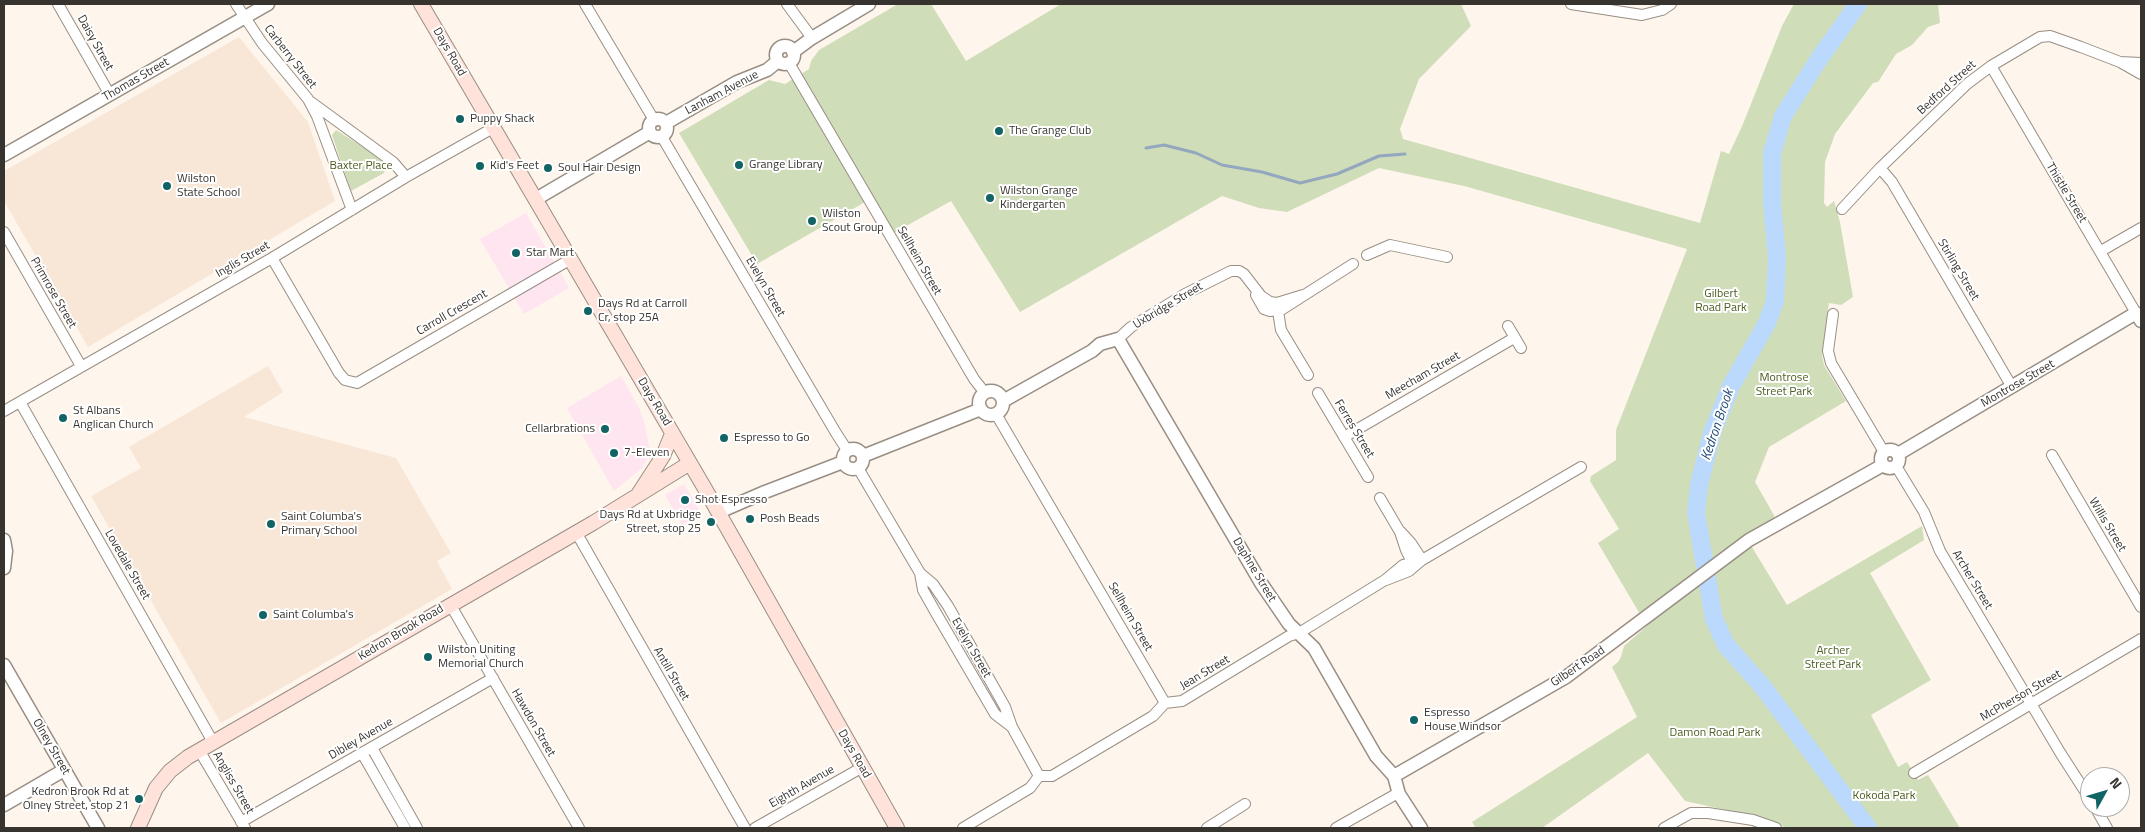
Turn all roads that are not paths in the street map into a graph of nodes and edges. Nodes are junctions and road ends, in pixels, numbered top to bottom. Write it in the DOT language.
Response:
graph roads {
  1 [pos="58,4"];
  2 [pos="236,4"];
  3 [pos="268,4"];
  4 [pos="421,4"];
  5 [pos="585,4"];
  6 [pos="787,4"];
  7 [pos="1571,4"];
  8 [pos="1671,4"];
  9 [pos="862,6"];
  10 [pos="244,17"];
  11 [pos="812,38"];
  12 [pos="787,59"];
  13 [pos="2120,62"];
  14 [pos="2141,63"];
  15 [pos="1991,66"];
  16 [pos="2141,74"];
  17 [pos="110,95"];
  18 [pos="308,100"];
  19 [pos="339,122"];
  20 [pos="493,128"];
  21 [pos="658,128"];
  22 [pos="324,133"];
  23 [pos="4,155"];
  24 [pos="1880,168"];
  25 [pos="406,177"];
  26 [pos="536,199"];
  27 [pos="1842,209"];
  28 [pos="352,210"];
  29 [pos="2141,228"];
  30 [pos="4,232"];
  31 [pos="2101,252"];
  32 [pos="1367,255"];
  33 [pos="272,258"];
  34 [pos="1447,258"];
  35 [pos="571,259"];
  36 [pos="1353,264"];
  37 [pos="1253,287"];
  38 [pos="1276,308"];
  39 [pos="1833,314"];
  40 [pos="2139,317"];
  41 [pos="1508,326"];
  42 [pos="1514,338"];
  43 [pos="1118,339"];
  44 [pos="1521,348"];
  45 [pos="81,366"];
  46 [pos="1308,375"];
  47 [pos="2012,387"];
  48 [pos="985,393"];
  49 [pos="1318,393"];
  50 [pos="1003,401"];
  51 [pos="20,402"];
  52 [pos="981,409"];
  53 [pos="4,411"];
  54 [pos="996,414"];
  55 [pos="672,434"];
  56 [pos="1344,437"];
  57 [pos="2052,455"];
  58 [pos="845,456"];
  59 [pos="863,456"];
  60 [pos="1883,458"];
  61 [pos="1897,460"];
  62 [pos="690,463"];
  63 [pos="1581,467"];
  64 [pos="858,468"];
  65 [pos="1368,477"];
  66 [pos="636,498"];
  67 [pos="1380,498"];
  68 [pos="719,512"];
  69 [pos="576,532"];
  70 [pos="4,540"];
  71 [pos="1416,563"];
  72 [pos="4,567"];
  73 [pos="450,604"];
  74 [pos="2141,607"];
  75 [pos="1299,633"];
  76 [pos="2141,639"];
  77 [pos="4,665"];
  78 [pos="493,678"];
  79 [pos="1165,703"];
  80 [pos="2031,705"];
  81 [pos="213,742"];
  82 [pos="199,750"];
  83 [pos="367,751"];
  84 [pos="861,768"];
  85 [pos="64,770"];
  86 [pos="1914,773"];
  87 [pos="1039,776"];
  88 [pos="1394,776"];
  89 [pos="2080,783"];
  90 [pos="1398,793"];
  91 [pos="1245,804"];
  92 [pos="4,805"];
  93 [pos="243,825"];
  94 [pos="98,828"];
  95 [pos="138,828"];
  96 [pos="405,828"];
  97 [pos="417,828"];
  98 [pos="579,828"];
  99 [pos="745,828"];
  100 [pos="755,828"];
  101 [pos="897,828"];
  102 [pos="963,828"];
  103 [pos="1207,828"];
  104 [pos="1336,828"];
  105 [pos="1421,828"];
  106 [pos="1664,828"];
  107 [pos="1776,828"];
  1 -- 17 [label="street, Daisy Street"];
  2 -- 10 [label="street, Carberry Street"];
  3 -- 10 [label="street, Thomas Street"];
  4 -- 20 [label="main road, Days Road"];
  5 -- 21 [label="street, Evelyn Street"];
  6 -- 11 [label="street"];
  7 -- 8 [label="street"];
  9 -- 11 [label="street, Lanham Avenue"];
  10 -- 17 [label="street, Thomas Street"];
  10 -- 18 [label="street, Carberry Street"];
  11 -- 12 [label="street, Lanham Avenue"];
  12 -- 21 [label="street, Lanham Avenue"];
  12 -- 48 [label="street, Sellheim Street"];
  13 -- 14 [label="street, Bedford Street"];
  13 -- 15 [label="street, Bedford Street"];
  13 -- 16 [label="street, Bedford Street"];
  15 -- 24 [label="street, Bedford Street"];
  15 -- 31 [label="street, Thistle Street"];
  17 -- 23 [label="street, Thomas Street"];
  18 -- 19 [label="street, Carberry Street"];
  18 -- 22 [label="street, Carberry Street"];
  19 -- 22 [label="street"];
  19 -- 25 [label="street, Carberry Street"];
  20 -- 25 [label="street, Inglis Street"];
  20 -- 26 [label="main road, Days Road"];
  21 -- 26 [label="street, Lanham Avenue"];
  21 -- 58 [label="street, Evelyn Street"];
  22 -- 28 [label="street, Carberry Street"];
  24 -- 27 [label="street, Bedford Street"];
  24 -- 47 [label="street, Stirling Street"];
  25 -- 28 [label="street, Inglis Street"];
  26 -- 35 [label="main road, Days Road"];
  28 -- 33 [label="street, Inglis Street"];
  29 -- 31 [label="street"];
  30 -- 45 [label="street, Primrose Street"];
  31 -- 40 [label="street, Thistle Street"];
  32 -- 34 [label="street"];
  33 -- 35 [label="street, Carroll Crescent"];
  33 -- 45 [label="street, Inglis Street"];
  35 -- 55 [label="main road, Days Road"];
  36 -- 38 [label="street"];
  37 -- 38 [label="street, Uxbridge Street"];
  37 -- 38 [label="street, Uxbridge Street"];
  37 -- 43 [label="street, Uxbridge Street"];
  38 -- 46 [label="street"];
  39 -- 60 [label="street"];
  40 -- 47 [label="street, Montrose Street"];
  41 -- 42 [label="street"];
  42 -- 44 [label="street"];
  42 -- 56 [label="street, Meecham Street"];
  43 -- 50 [label="street, Uxbridge Street"];
  43 -- 75 [label="street, Daphne Street"];
  45 -- 51 [label="street, Inglis Street"];
  47 -- 61 [label="street, Montrose Street"];
  48 -- 50 [label="street"];
  48 -- 52 [label="street"];
  49 -- 56 [label="street, Ferres Street"];
  50 -- 54 [label="street"];
  51 -- 53 [label="street, Inglis Street"];
  51 -- 81 [label="street, Lovedale Street"];
  52 -- 54 [label="street"];
  52 -- 59 [label="street"];
  54 -- 79 [label="street, Sellheim Street"];
  55 -- 62 [label="main road, Days Road"];
  55 -- 66 [label="main road"];
  56 -- 65 [label="street, Ferres Street"];
  57 -- 74 [label="street, Willis Street"];
  58 -- 59 [label="street"];
  58 -- 64 [label="street"];
  58 -- 68 [label="street"];
  59 -- 64 [label="street"];
  60 -- 61 [label="street"];
  60 -- 88 [label="street, Gilbert Road"];
  61 -- 80 [label="street, Archer Street"];
  62 -- 66 [label="main road, Kedron Brook Road"];
  62 -- 68 [label="main road, Days Road"];
  63 -- 71 [label="street, Jean Street"];
  64 -- 87 [label="street, Evelyn Street"];
  66 -- 69 [label="main road, Kedron Brook Road"];
  67 -- 71 [label="street"];
  68 -- 84 [label="main road, Days Road"];
  69 -- 73 [label="main road, Kedron Brook Road"];
  69 -- 99 [label="street, Antill Street"];
  70 -- 72 [label="street"];
  71 -- 75 [label="street, Jean Street"];
  73 -- 78 [label="street, Hawdon Street"];
  73 -- 81 [label="main road, Kedron Brook Road"];
  75 -- 79 [label="street, Jean Street"];
  75 -- 88 [label="street, Daphne Street"];
  76 -- 80 [label="street, McPherson Street"];
  77 -- 85 [label="street, Olney Street"];
  78 -- 83 [label="street, Dibley Avenue"];
  78 -- 98 [label="street, Hawdon Street"];
  79 -- 87 [label="street, Jean Street"];
  80 -- 86 [label="street, McPherson Street"];
  80 -- 89 [label="street, Archer Street"];
  81 -- 82 [label="main road, Kedron Brook Road"];
  82 -- 93 [label="street, Angliss Street"];
  82 -- 95 [label="main road, Kedron Brook Road"];
  83 -- 93 [label="street, Dibley Avenue"];
  83 -- 96 [label="street"];
  83 -- 97 [label="street"];
  84 -- 100 [label="street, Eighth Avenue"];
  84 -- 101 [label="main road, Days Road"];
  85 -- 92 [label="street"];
  85 -- 94 [label="street, Olney Street"];
  87 -- 102 [label="street, Jean Street"];
  88 -- 90 [label="street, Daphne Street"];
  90 -- 104 [label="street"];
  90 -- 105 [label="street"];
  91 -- 103 [label="street"];
  106 -- 107 [label="street"];
}
